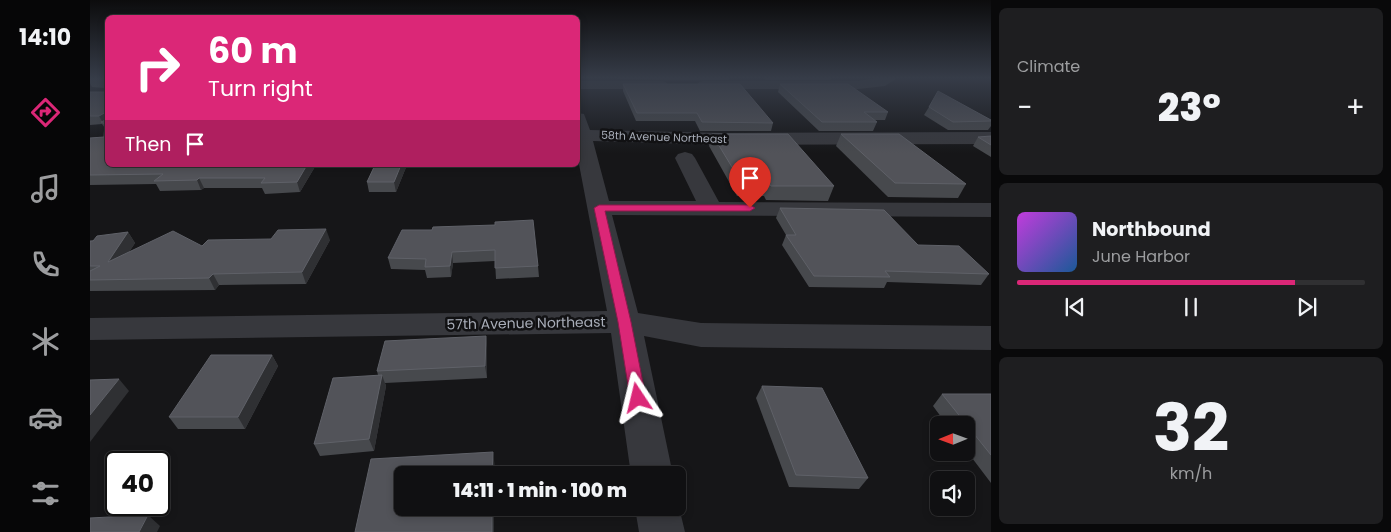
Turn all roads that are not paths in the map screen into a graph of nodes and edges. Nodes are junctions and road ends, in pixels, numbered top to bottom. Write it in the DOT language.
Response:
graph roads {
  1 [pos="580,128"];
  2 [pos="580,132"];
  3 [pos="991,138"];
  4 [pos="685,158"];
  5 [pos="599,208"];
  6 [pos="711,208"];
  7 [pos="991,210"];
  8 [pos="624,322"];
  9 [pos="90,329"];
  10 [pos="991,338"];
  11 [pos="650,466"];
  12 [pos="659,516"];
  13 [pos="662,532"];
  1 -- 3 [label="street, 58th Avenue Northeast"];
  2 -- 5 [label="street"];
  4 -- 6 [label="street"];
  5 -- 6 [label="street"];
  5 -- 8 [label="street"];
  6 -- 7 [label="street"];
  8 -- 9 [label="street, 57th Avenue Northeast"];
  8 -- 10 [label="street, 57th Avenue Northeast"];
  8 -- 11 [label="street"];
  12 -- 13 [label="street"];
}
